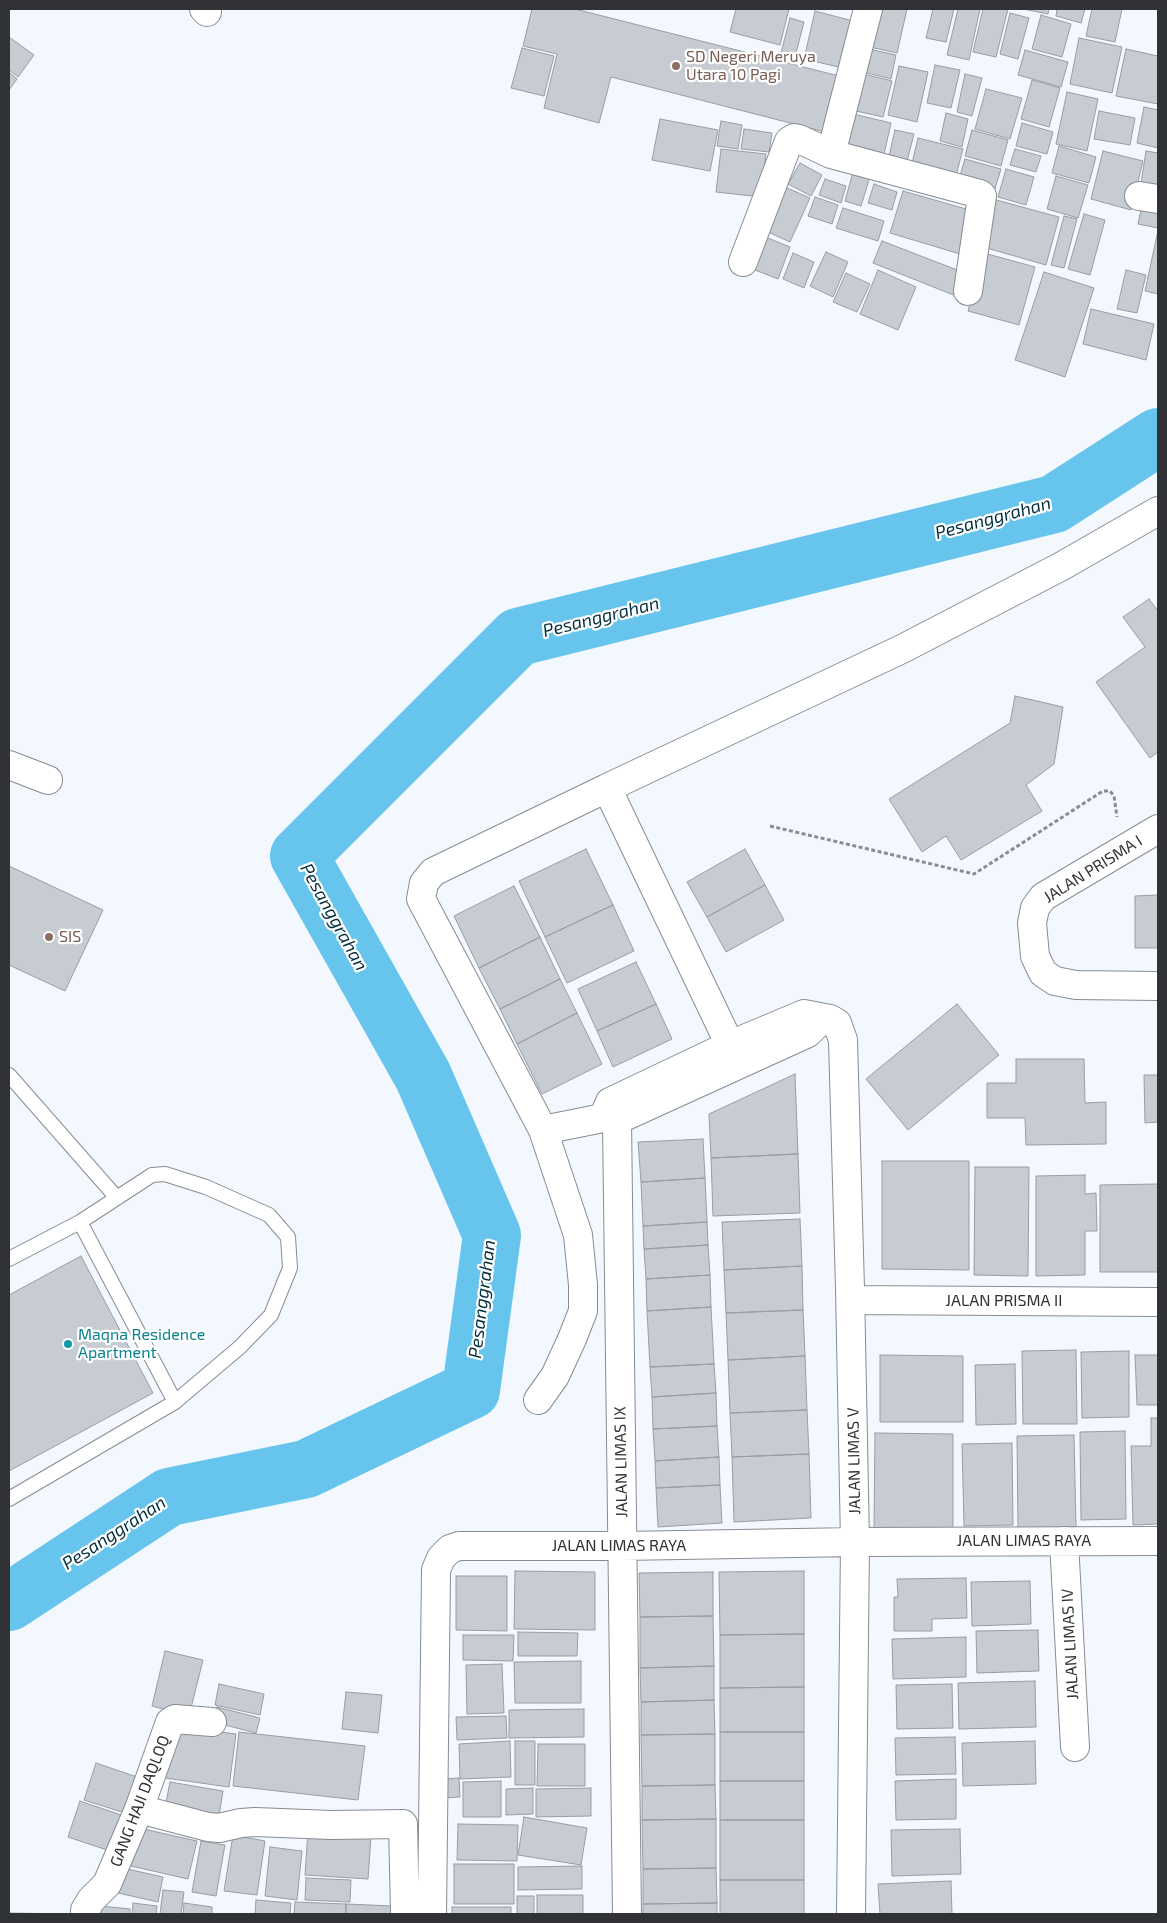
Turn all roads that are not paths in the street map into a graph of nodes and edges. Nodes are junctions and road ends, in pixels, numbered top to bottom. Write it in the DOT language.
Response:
graph roads {
  1 [pos="868,9"];
  2 [pos="831,154"];
  3 [pos="743,262"];
  4 [pos="968,291"];
  5 [pos="1158,511"];
  6 [pos="9,766"];
  7 [pos="48,780"];
  8 [pos="607,788"];
  9 [pos="1158,829"];
  10 [pos="1158,986"];
  11 [pos="824,1018"];
  12 [pos="730,1045"];
  13 [pos="9,1076"];
  14 [pos="610,1113"];
  15 [pos="543,1130"];
  16 [pos="117,1198"];
  17 [pos="80,1222"];
  18 [pos="9,1259"];
  19 [pos="851,1300"];
  20 [pos="1158,1302"];
  21 [pos="538,1400"];
  22 [pos="174,1402"];
  23 [pos="9,1499"];
  24 [pos="1064,1541"];
  25 [pos="1158,1541"];
  26 [pos="855,1542"];
  27 [pos="622,1546"];
  28 [pos="212,1722"];
  29 [pos="1075,1747"];
  30 [pos="138,1809"];
  31 [pos="85,1914"];
  32 [pos="405,1914"];
  33 [pos="432,1914"];
  34 [pos="627,1914"];
  35 [pos="852,1914"];
  1 -- 2 [label="street"];
  2 -- 3 [label="street"];
  2 -- 4 [label="street"];
  5 -- 8 [label="street"];
  6 -- 7 [label="street"];
  8 -- 12 [label="street"];
  8 -- 15 [label="street"];
  9 -- 10 [label="street, JALAN PRISMA I"];
  11 -- 12 [label="street"];
  11 -- 14 [label="street"];
  11 -- 19 [label="street, JALAN LIMAS V"];
  12 -- 14 [label="street"];
  13 -- 16 [label="lane"];
  14 -- 15 [label="street"];
  14 -- 27 [label="street, JALAN LIMAS IX"];
  15 -- 21 [label="street"];
  16 -- 17 [label="lane"];
  16 -- 22 [label="lane"];
  17 -- 18 [label="lane"];
  17 -- 22 [label="lane"];
  19 -- 20 [label="street, JALAN PRISMA II"];
  19 -- 26 [label="street, JALAN LIMAS V"];
  22 -- 23 [label="lane"];
  24 -- 25 [label="street, JALAN LIMAS RAYA"];
  24 -- 26 [label="street, JALAN LIMAS RAYA"];
  24 -- 29 [label="street, JALAN LIMAS IV"];
  26 -- 27 [label="street, JALAN LIMAS RAYA"];
  26 -- 35 [label="street, JALAN LIMAS V"];
  27 -- 33 [label="street, JALAN LIMAS RAYA"];
  27 -- 34 [label="street, JALAN LIMAS IX"];
  28 -- 30 [label="street, GANG HAJI DAQLOQ"];
  30 -- 31 [label="street, GANG HAJI DAQLOQ"];
  30 -- 32 [label="street"];
}
